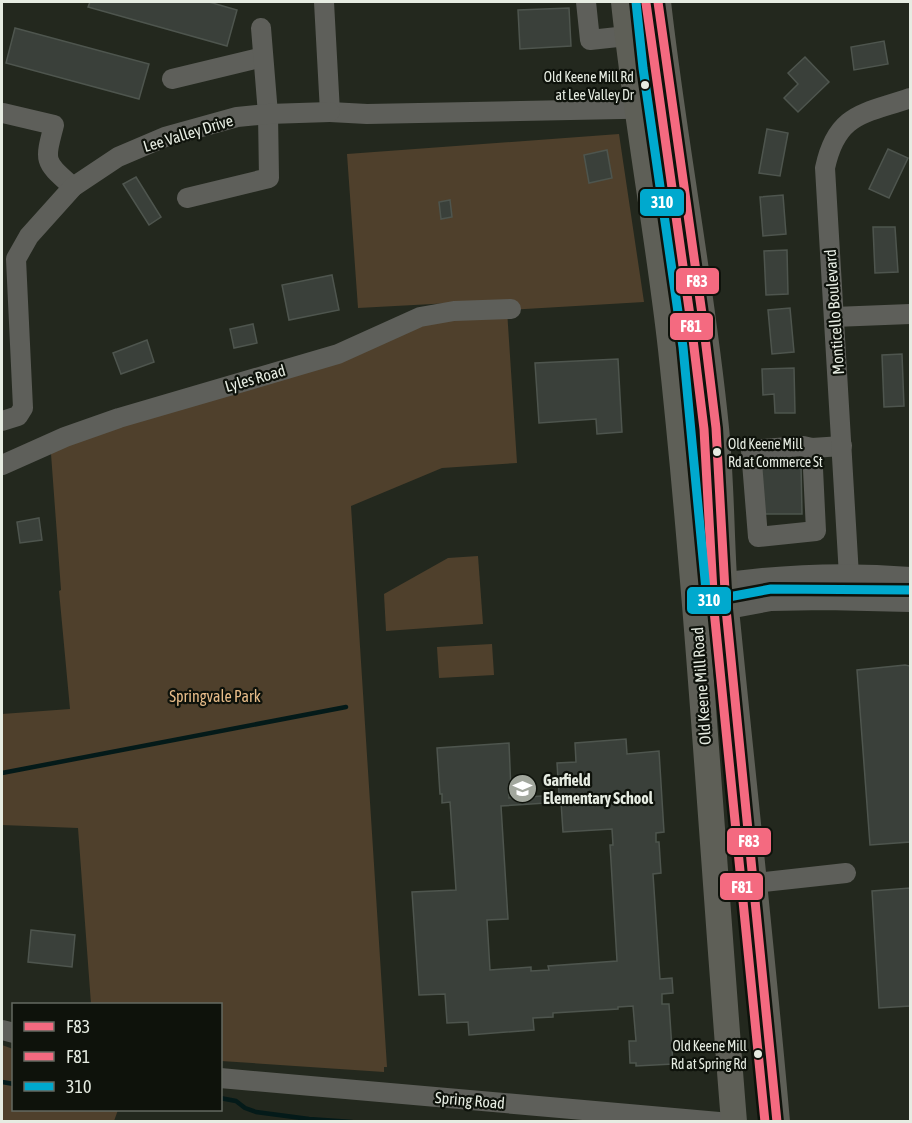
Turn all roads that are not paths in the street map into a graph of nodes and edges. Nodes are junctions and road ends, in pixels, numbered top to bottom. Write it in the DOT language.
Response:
graph roads {
  1 [pos="324,2"];
  2 [pos="586,2"];
  3 [pos="624,2"];
  4 [pos="658,2"];
  5 [pos="261,28"];
  6 [pos="627,36"];
  7 [pos="263,57"];
  8 [pos="172,79"];
  9 [pos="910,98"];
  10 [pos="672,108"];
  11 [pos="637,109"];
  12 [pos="330,112"];
  13 [pos="3,113"];
  14 [pos="268,114"];
  15 [pos="73,187"];
  16 [pos="187,198"];
  17 [pos="511,309"];
  18 [pos="910,314"];
  19 [pos="834,317"];
  20 [pos="2,421"];
  21 [pos="842,446"];
  22 [pos="812,448"];
  23 [pos="2,465"];
  24 [pos="849,576"];
  25 [pos="910,577"];
  26 [pos="724,582"];
  27 [pos="694,587"];
  28 [pos="910,602"];
  29 [pos="726,610"];
  30 [pos="696,615"];
  31 [pos="846,873"];
  32 [pos="755,883"];
  33 [pos="222,1078"];
  34 [pos="719,1122"];
  35 [pos="734,1122"];
  36 [pos="777,1122"];
  1 -- 12 [label="street"];
  2 -- 6 [label="street"];
  3 -- 6 [label="main road, Old Keene Mill Road"];
  4 -- 10 [label="main road, Old Keene Mill Road"];
  5 -- 7 [label="street"];
  6 -- 11 [label="main road, Old Keene Mill Road"];
  7 -- 8 [label="street"];
  7 -- 14 [label="street"];
  9 -- 19 [label="street, Monticello Boulevard"];
  10 -- 11 [label="street, Lee Valley Drive"];
  10 -- 26 [label="main road, Old Keene Mill Road"];
  11 -- 12 [label="street, Lee Valley Drive"];
  11 -- 27 [label="main road, Old Keene Mill Road"];
  12 -- 14 [label="street, Lee Valley Drive"];
  13 -- 15 [label="street"];
  14 -- 15 [label="street, Lee Valley Drive"];
  14 -- 16 [label="street"];
  15 -- 20 [label="street, Lee Valley Drive"];
  17 -- 23 [label="street, Lyles Road"];
  18 -- 19 [label="street"];
  19 -- 21 [label="street, Monticello Boulevard"];
  21 -- 22 [label="street"];
  21 -- 24 [label="street, Monticello Boulevard"];
  22 -- 22 [label="street"];
  24 -- 25 [label="street"];
  24 -- 26 [label="street"];
  26 -- 27 [label="street"];
  26 -- 29 [label="main road, Old Keene Mill Road"];
  27 -- 30 [label="main road, Old Keene Mill Road"];
  28 -- 29 [label="street"];
  29 -- 30 [label="street"];
  29 -- 32 [label="main road, Old Keene Mill Road"];
  30 -- 35 [label="main road, Old Keene Mill Road"];
  31 -- 32 [label="street"];
  32 -- 36 [label="main road, Old Keene Mill Road"];
  33 -- 34 [label="street, Spring Road"];
}
